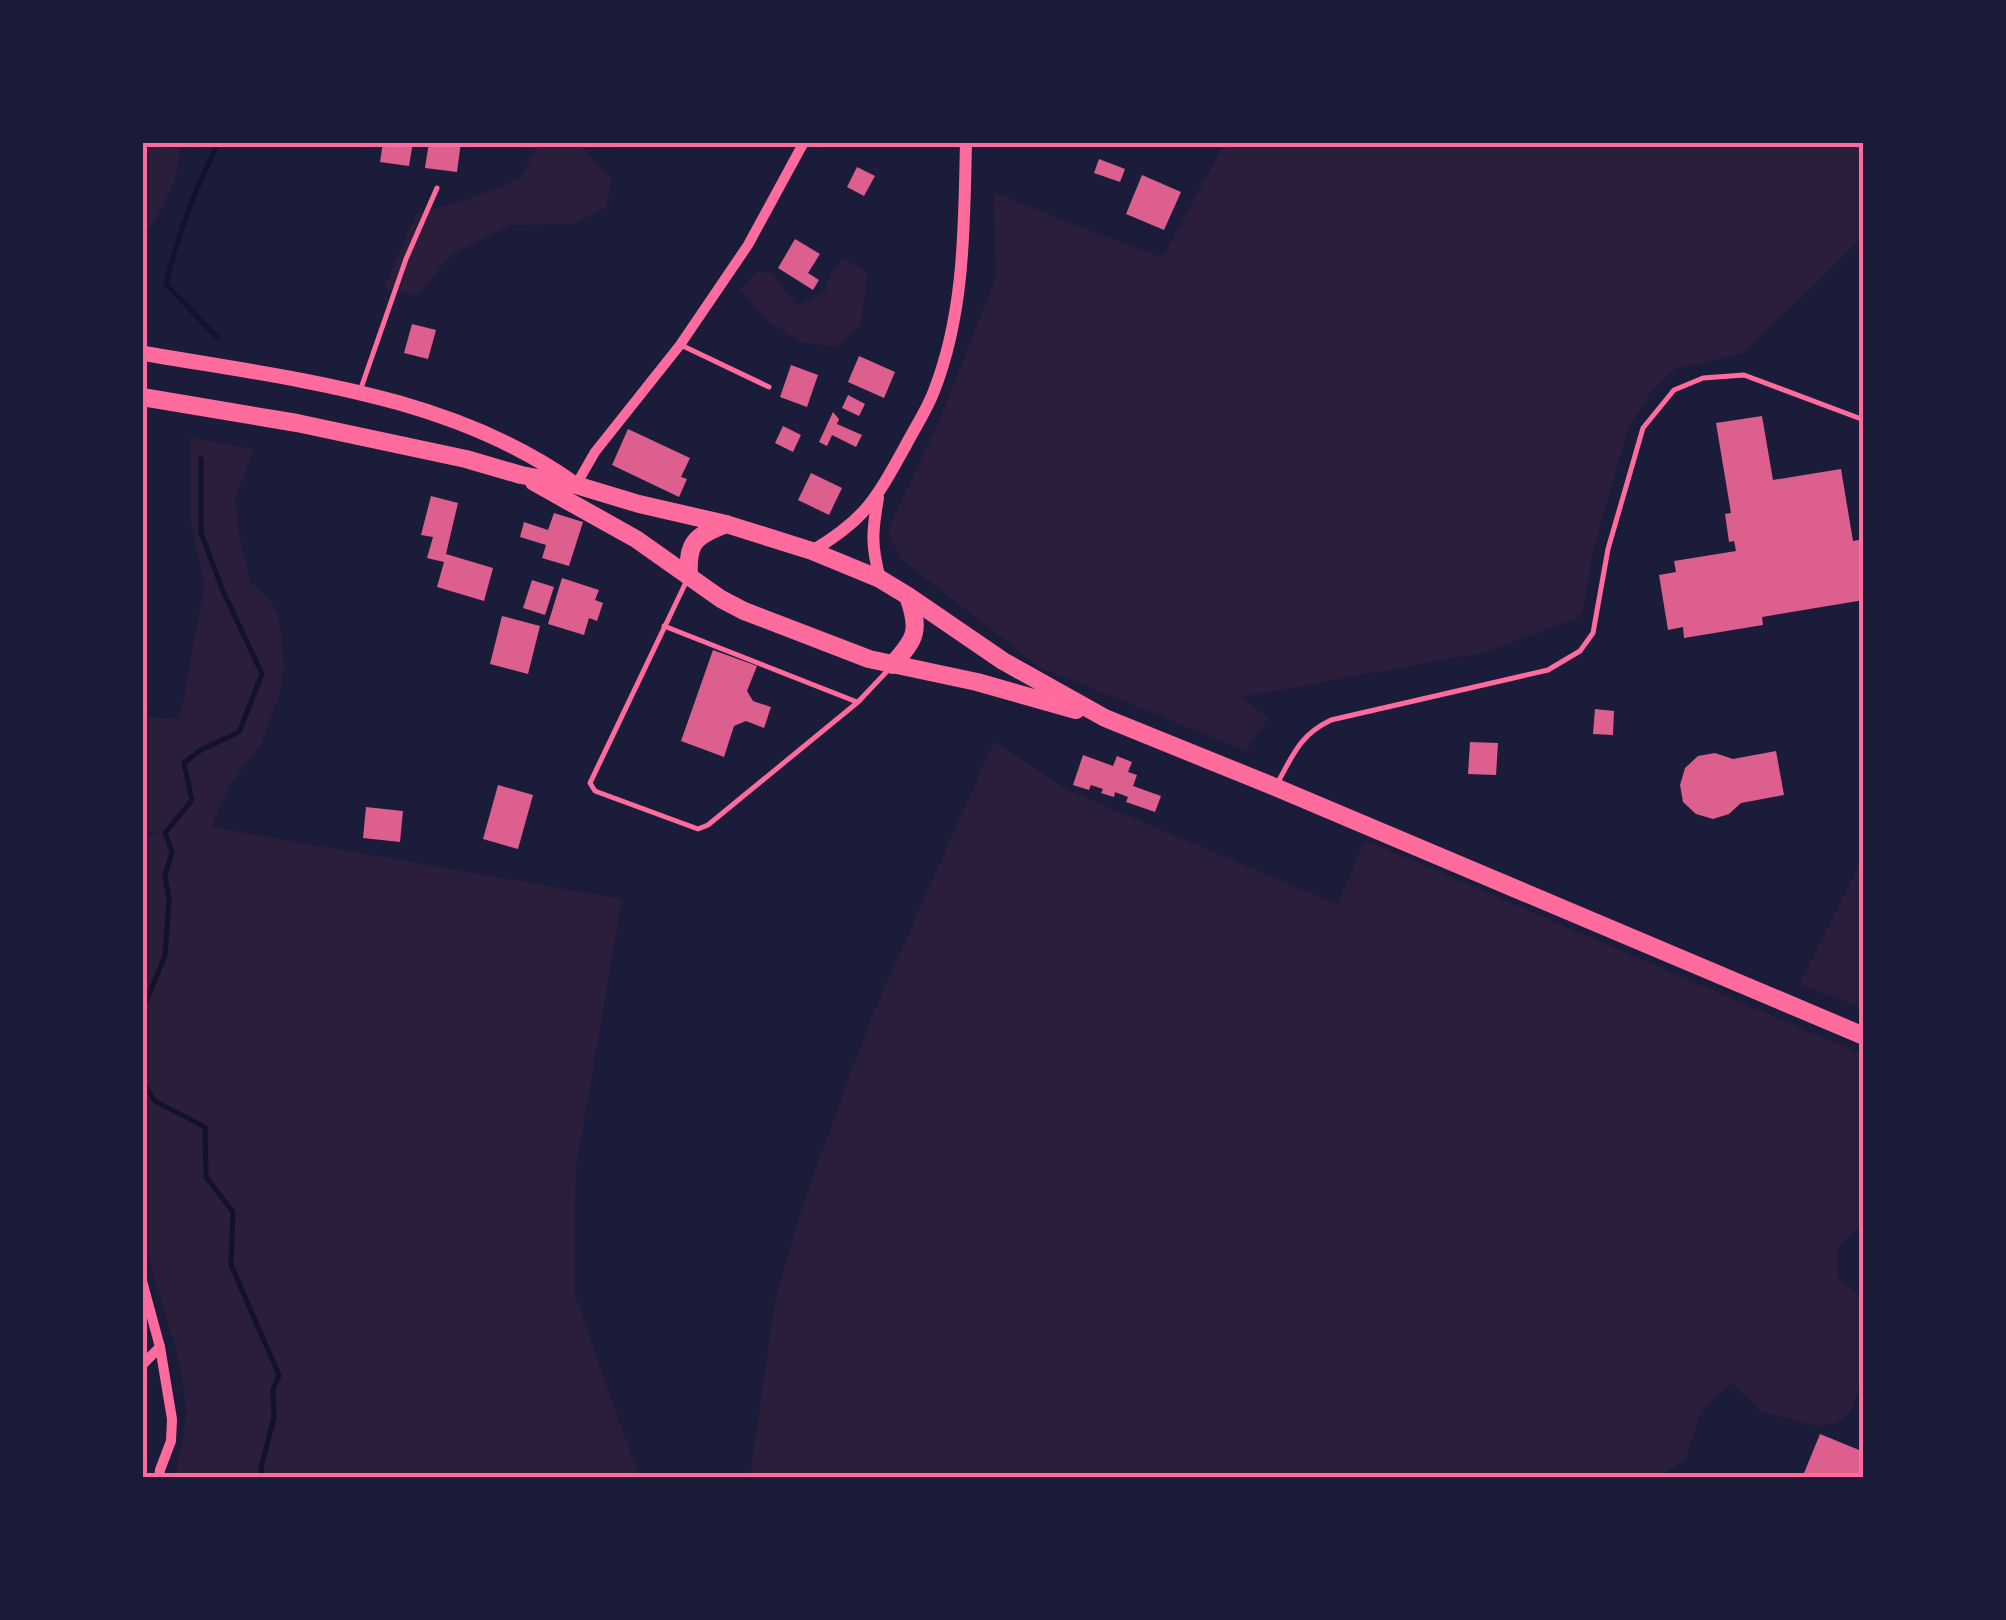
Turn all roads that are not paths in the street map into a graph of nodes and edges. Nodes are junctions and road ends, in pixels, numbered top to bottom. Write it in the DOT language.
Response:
graph roads {
  1 [pos="804,142"];
  2 [pos="966,142"];
  3 [pos="436,188"];
  4 [pos="680,345"];
  5 [pos="142,354"];
  6 [pos="768,386"];
  7 [pos="359,394"];
  8 [pos="142,397"];
  9 [pos="1864,420"];
  10 [pos="521,475"];
  11 [pos="576,485"];
  12 [pos="878,496"];
  13 [pos="726,524"];
  14 [pos="812,551"];
  15 [pos="689,576"];
  16 [pos="880,579"];
  17 [pos="908,596"];
  18 [pos="664,626"];
  19 [pos="892,665"];
  20 [pos="858,702"];
  21 [pos="1106,718"];
  22 [pos="1275,787"];
  23 [pos="1864,1036"];
  24 [pos="142,1281"];
  25 [pos="160,1347"];
  26 [pos="142,1365"];
  27 [pos="159,1478"];
  1 -- 4 [label="street"];
  2 -- 12 [label="street"];
  3 -- 7 [label="lane"];
  4 -- 6 [label="lane"];
  4 -- 11 [label="street"];
  5 -- 7 [label="main road"];
  7 -- 11 [label="main road"];
  8 -- 10 [label="highway"];
  9 -- 22 [label="lane"];
  10 -- 11 [label="highway"];
  10 -- 15 [label="highway"];
  11 -- 13 [label="highway"];
  12 -- 14 [label="street"];
  12 -- 16 [label="street"];
  13 -- 14 [label="highway"];
  13 -- 15 [label="highway"];
  14 -- 16 [label="highway"];
  15 -- 18 [label="lane"];
  15 -- 19 [label="highway"];
  16 -- 17 [label="highway"];
  17 -- 19 [label="highway"];
  17 -- 21 [label="highway"];
  18 -- 20 [label="lane"];
  18 -- 20 [label="lane"];
  19 -- 20 [label="lane"];
  19 -- 21 [label="highway"];
  21 -- 22 [label="highway"];
  22 -- 23 [label="highway"];
  24 -- 25 [label="street"];
  25 -- 26 [label="street"];
  25 -- 27 [label="street"];
}
